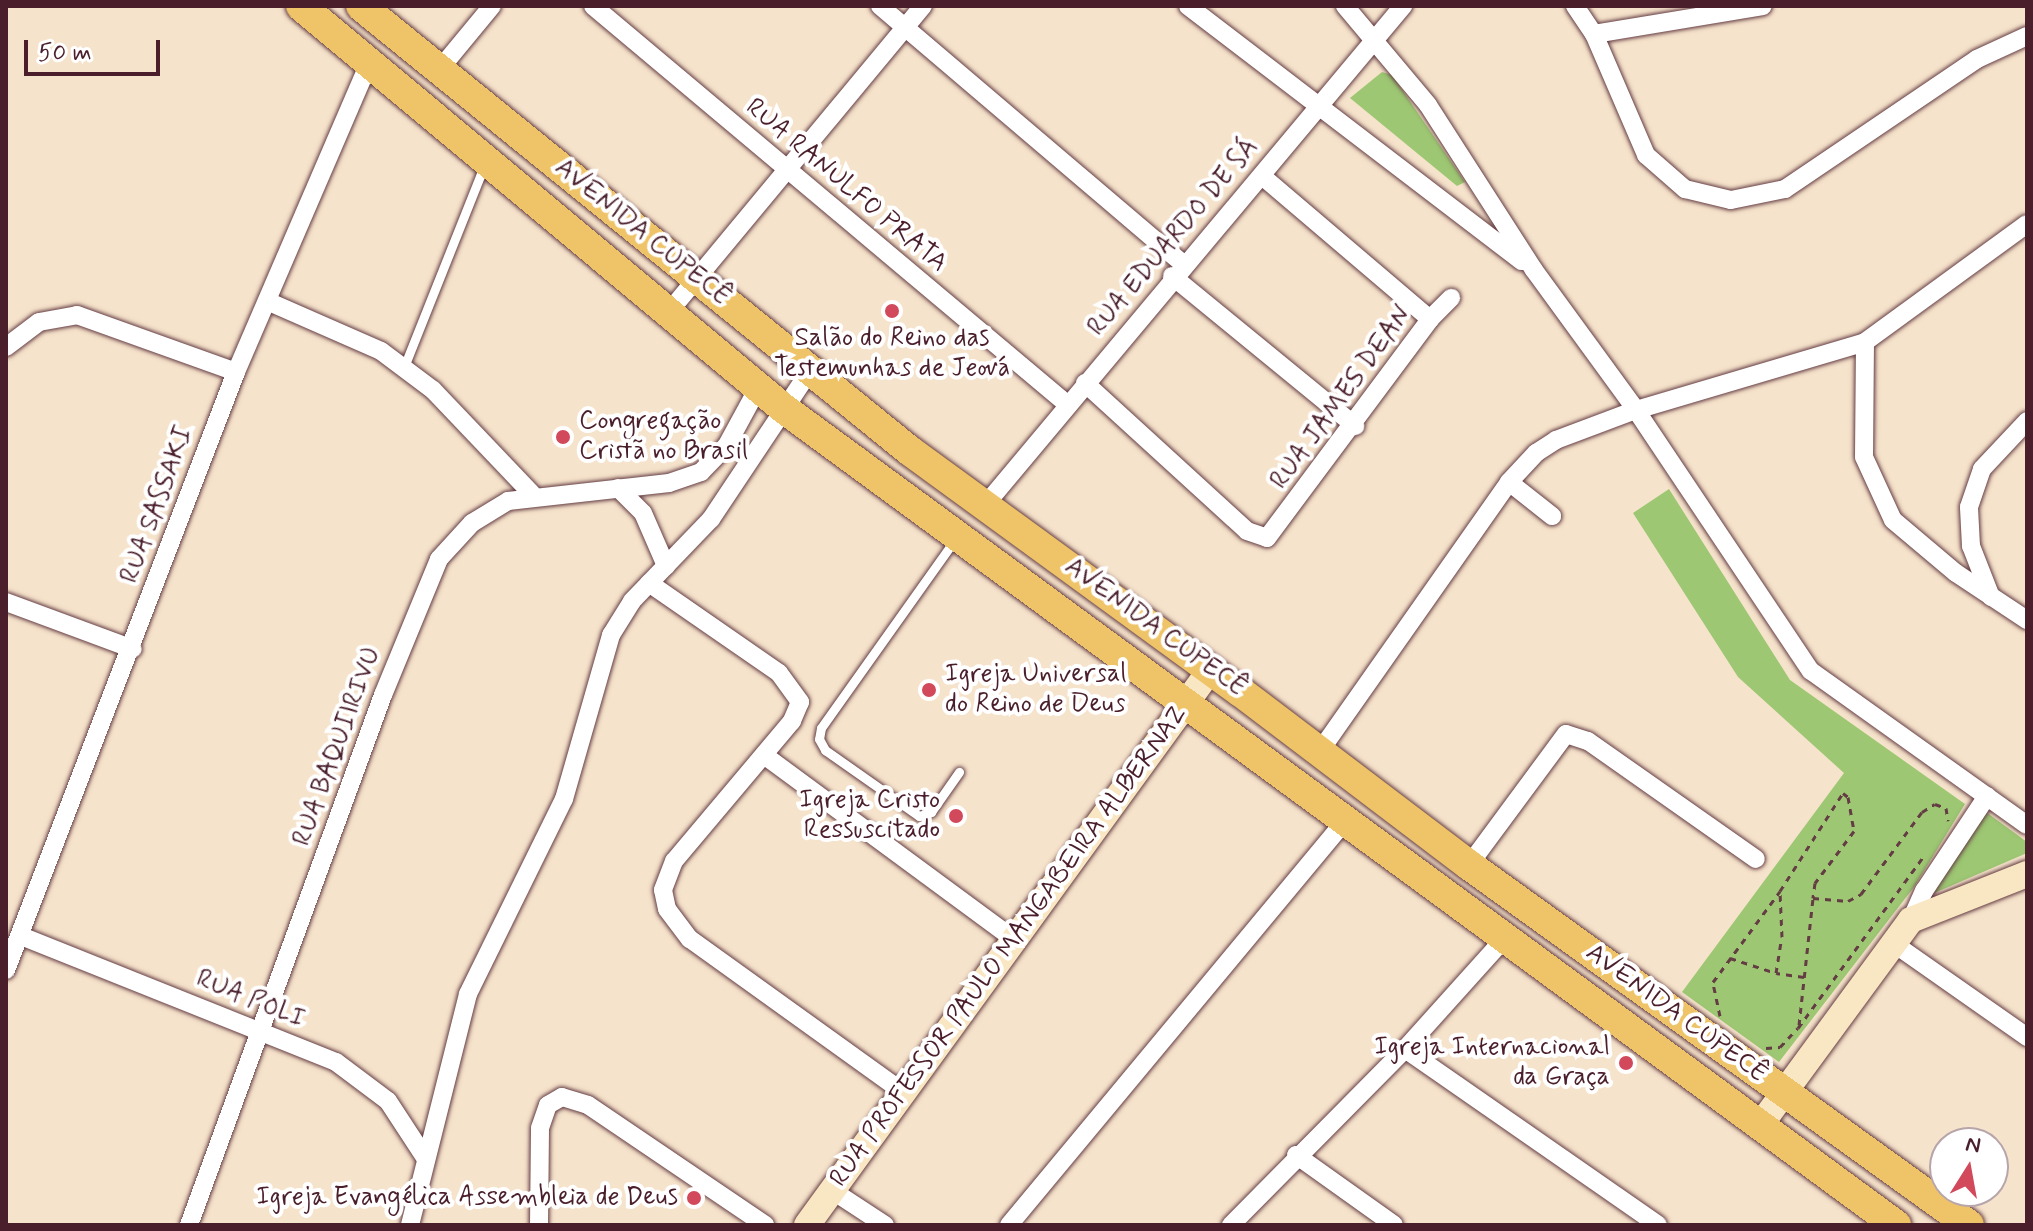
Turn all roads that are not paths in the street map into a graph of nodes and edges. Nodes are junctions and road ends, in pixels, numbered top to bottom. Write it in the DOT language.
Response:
graph roads {
  1 [pos="301,6"];
  2 [pos="361,6"];
  3 [pos="492,6"];
  4 [pos="593,6"];
  5 [pos="880,6"];
  6 [pos="923,6"];
  7 [pos="1188,6"];
  8 [pos="1345,6"];
  9 [pos="1403,6"];
  10 [pos="1575,6"];
  11 [pos="1598,6"];
  12 [pos="1763,6"];
  13 [pos="905,27"];
  14 [pos="1591,30"];
  15 [pos="2027,36"];
  16 [pos="1373,38"];
  17 [pos="369,63"];
  18 [pos="439,70"];
  19 [pos="1319,105"];
  20 [pos="487,160"];
  21 [pos="786,170"];
  22 [pos="1262,176"];
  23 [pos="2027,224"];
  24 [pos="1178,270"];
  25 [pos="1534,270"];
  26 [pos="698,278"];
  27 [pos="1451,298"];
  28 [pos="267,301"];
  29 [pos="668,313"];
  30 [pos="1430,319"];
  31 [pos="1865,342"];
  32 [pos="6,347"];
  33 [pos="404,367"];
  34 [pos="236,372"];
  35 [pos="809,372"];
  36 [pos="1085,383"];
  37 [pos="758,388"];
  38 [pos="1067,404"];
  39 [pos="783,408"];
  40 [pos="1636,410"];
  41 [pos="2027,421"];
  42 [pos="1355,426"];
  43 [pos="701,472"];
  44 [pos="1509,482"];
  45 [pos="669,483"];
  46 [pos="618,488"];
  47 [pos="532,494"];
  48 [pos="726,498"];
  49 [pos="986,504"];
  50 [pos="643,513"];
  51 [pos="1552,516"];
  52 [pos="958,535"];
  53 [pos="666,566"];
  54 [pos="649,583"];
  55 [pos="1991,597"];
  56 [pos="6,602"];
  57 [pos="2027,620"];
  58 [pos="133,649"];
  59 [pos="1211,669"];
  60 [pos="1187,701"];
  61 [pos="1320,751"];
  62 [pos="764,755"];
  63 [pos="959,772"];
  64 [pos="1987,796"];
  65 [pos="1345,821"];
  66 [pos="2027,825"];
  67 [pos="1756,859"];
  68 [pos="1469,865"];
  69 [pos="2027,874"];
  70 [pos="1911,920"];
  71 [pos="21,936"];
  72 [pos="1015,940"];
  73 [pos="1503,940"];
  74 [pos="1893,943"];
  75 [pos="6,970"];
  76 [pos="261,1034"];
  77 [pos="2027,1037"];
  78 [pos="1405,1049"];
  79 [pos="1787,1093"];
  80 [pos="906,1094"];
  81 [pos="1761,1124"];
  82 [pos="1296,1155"];
  83 [pos="426,1159"];
  84 [pos="833,1191"];
  85 [pos="1965,1224"];
  86 [pos="189,1225"];
  87 [pos="410,1225"];
  88 [pos="539,1225"];
  89 [pos="765,1225"];
  90 [pos="807,1225"];
  91 [pos="885,1225"];
  92 [pos="1009,1225"];
  93 [pos="1231,1225"];
  94 [pos="1394,1225"];
  95 [pos="1658,1225"];
  96 [pos="1896,1225"];
  1 -- 17 [label="main road, AVENIDA CUPECÊ"];
  2 -- 18 [label="main road, AVENIDA CUPECÊ"];
  3 -- 18 [label="street"];
  4 -- 21 [label="street, RUA RANULFO PRATA"];
  5 -- 13 [label="street"];
  6 -- 13 [label="street"];
  7 -- 19 [label="street"];
  8 -- 16 [label="street"];
  9 -- 16 [label="street, RUA EDUARDO DE SÁ"];
  10 -- 14 [label="street"];
  11 -- 14 [label="street"];
  12 -- 14 [label="street"];
  13 -- 21 [label="street"];
  13 -- 24 [label="street"];
  14 -- 15 [label="street"];
  16 -- 19 [label="street, RUA EDUARDO DE SÁ"];
  16 -- 25 [label="street"];
  17 -- 20 [label="main road, AVENIDA CUPECÊ"];
  17 -- 28 [label="street, RUA SASSAKI"];
  18 -- 26 [label="main road, AVENIDA CUPECÊ"];
  19 -- 22 [label="street, RUA EDUARDO DE SÁ"];
  19 -- 25 [label="street"];
  20 -- 29 [label="main road, AVENIDA CUPECÊ"];
  20 -- 33 [label="lane"];
  21 -- 26 [label="street"];
  21 -- 38 [label="street, RUA RANULFO PRATA"];
  22 -- 24 [label="street, RUA EDUARDO DE SÁ"];
  22 -- 30 [label="street"];
  23 -- 31 [label="street"];
  24 -- 36 [label="street, RUA EDUARDO DE SÁ"];
  24 -- 42 [label="street"];
  25 -- 40 [label="street"];
  26 -- 29 [label="street"];
  26 -- 35 [label="main road, AVENIDA CUPECÊ"];
  27 -- 30 [label="street, RUA JAMES DEAN"];
  28 -- 33 [label="street"];
  28 -- 34 [label="street, RUA SASSAKI"];
  29 -- 37 [label="main road, AVENIDA CUPECÊ"];
  30 -- 42 [label="street, RUA JAMES DEAN"];
  31 -- 40 [label="street"];
  31 -- 55 [label="street"];
  32 -- 34 [label="street"];
  33 -- 47 [label="street"];
  34 -- 58 [label="street, RUA SASSAKI"];
  35 -- 39 [label="street"];
  35 -- 49 [label="main road, AVENIDA CUPECÊ"];
  36 -- 38 [label="street, RUA EDUARDO DE SÁ"];
  36 -- 42 [label="street, RUA JAMES DEAN"];
  37 -- 39 [label="main road, AVENIDA CUPECÊ"];
  37 -- 43 [label="street, RUA BAQUIIRIVU"];
  38 -- 49 [label="street, RUA EDUARDO DE SÁ"];
  39 -- 48 [label="street"];
  39 -- 52 [label="main road, AVENIDA CUPECÊ"];
  40 -- 44 [label="street"];
  40 -- 64 [label="street"];
  41 -- 55 [label="street"];
  43 -- 45 [label="street, RUA BAQUIIRIVU"];
  43 -- 48 [label="street"];
  44 -- 51 [label="street"];
  44 -- 61 [label="street"];
  45 -- 46 [label="street, RUA BAQUIIRIVU"];
  45 -- 50 [label="street"];
  46 -- 47 [label="street, RUA BAQUIIRIVU"];
  46 -- 50 [label="street"];
  47 -- 76 [label="street, RUA BAQUIIRIVU"];
  48 -- 53 [label="street"];
  49 -- 59 [label="main road, AVENIDA CUPECÊ"];
  50 -- 53 [label="street"];
  52 -- 60 [label="main road, AVENIDA CUPECÊ"];
  52 -- 63 [label="lane"];
  53 -- 54 [label="street"];
  54 -- 62 [label="street"];
  54 -- 83 [label="street"];
  55 -- 57 [label="street"];
  56 -- 58 [label="street"];
  58 -- 71 [label="street, RUA SASSAKI"];
  59 -- 60 [label="street, RUA PROFESSOR PAULO MANGABEIRA ALBERNAZ"];
  59 -- 61 [label="main road, AVENIDA CUPECÊ"];
  60 -- 65 [label="main road, AVENIDA CUPECÊ"];
  60 -- 72 [label="street, RUA PROFESSOR PAULO MANGABEIRA ALBERNAZ"];
  61 -- 68 [label="main road, AVENIDA CUPECÊ"];
  62 -- 72 [label="street"];
  62 -- 80 [label="street"];
  64 -- 66 [label="street"];
  64 -- 70 [label="street"];
  65 -- 73 [label="main road, AVENIDA CUPECÊ"];
  65 -- 92 [label="street"];
  67 -- 68 [label="street"];
  68 -- 79 [label="main road, AVENIDA CUPECÊ"];
  69 -- 70 [label="street"];
  70 -- 74 [label="street"];
  71 -- 75 [label="street, RUA SASSAKI"];
  71 -- 76 [label="street, RUA POLI"];
  72 -- 80 [label="street, RUA PROFESSOR PAULO MANGABEIRA ALBERNAZ"];
  73 -- 78 [label="street"];
  73 -- 81 [label="main road, AVENIDA CUPECÊ"];
  74 -- 77 [label="street"];
  74 -- 79 [label="street"];
  76 -- 83 [label="street, RUA POLI"];
  76 -- 86 [label="street, RUA BAQUIIRIVU"];
  78 -- 82 [label="street"];
  78 -- 95 [label="street"];
  79 -- 81 [label="street"];
  79 -- 85 [label="main road, AVENIDA CUPECÊ"];
  80 -- 84 [label="street, RUA PROFESSOR PAULO MANGABEIRA ALBERNAZ"];
  81 -- 96 [label="main road, AVENIDA CUPECÊ"];
  82 -- 93 [label="street"];
  82 -- 94 [label="street"];
  83 -- 87 [label="street"];
  84 -- 90 [label="street, RUA PROFESSOR PAULO MANGABEIRA ALBERNAZ"];
  84 -- 91 [label="street"];
  88 -- 89 [label="street"];
}
